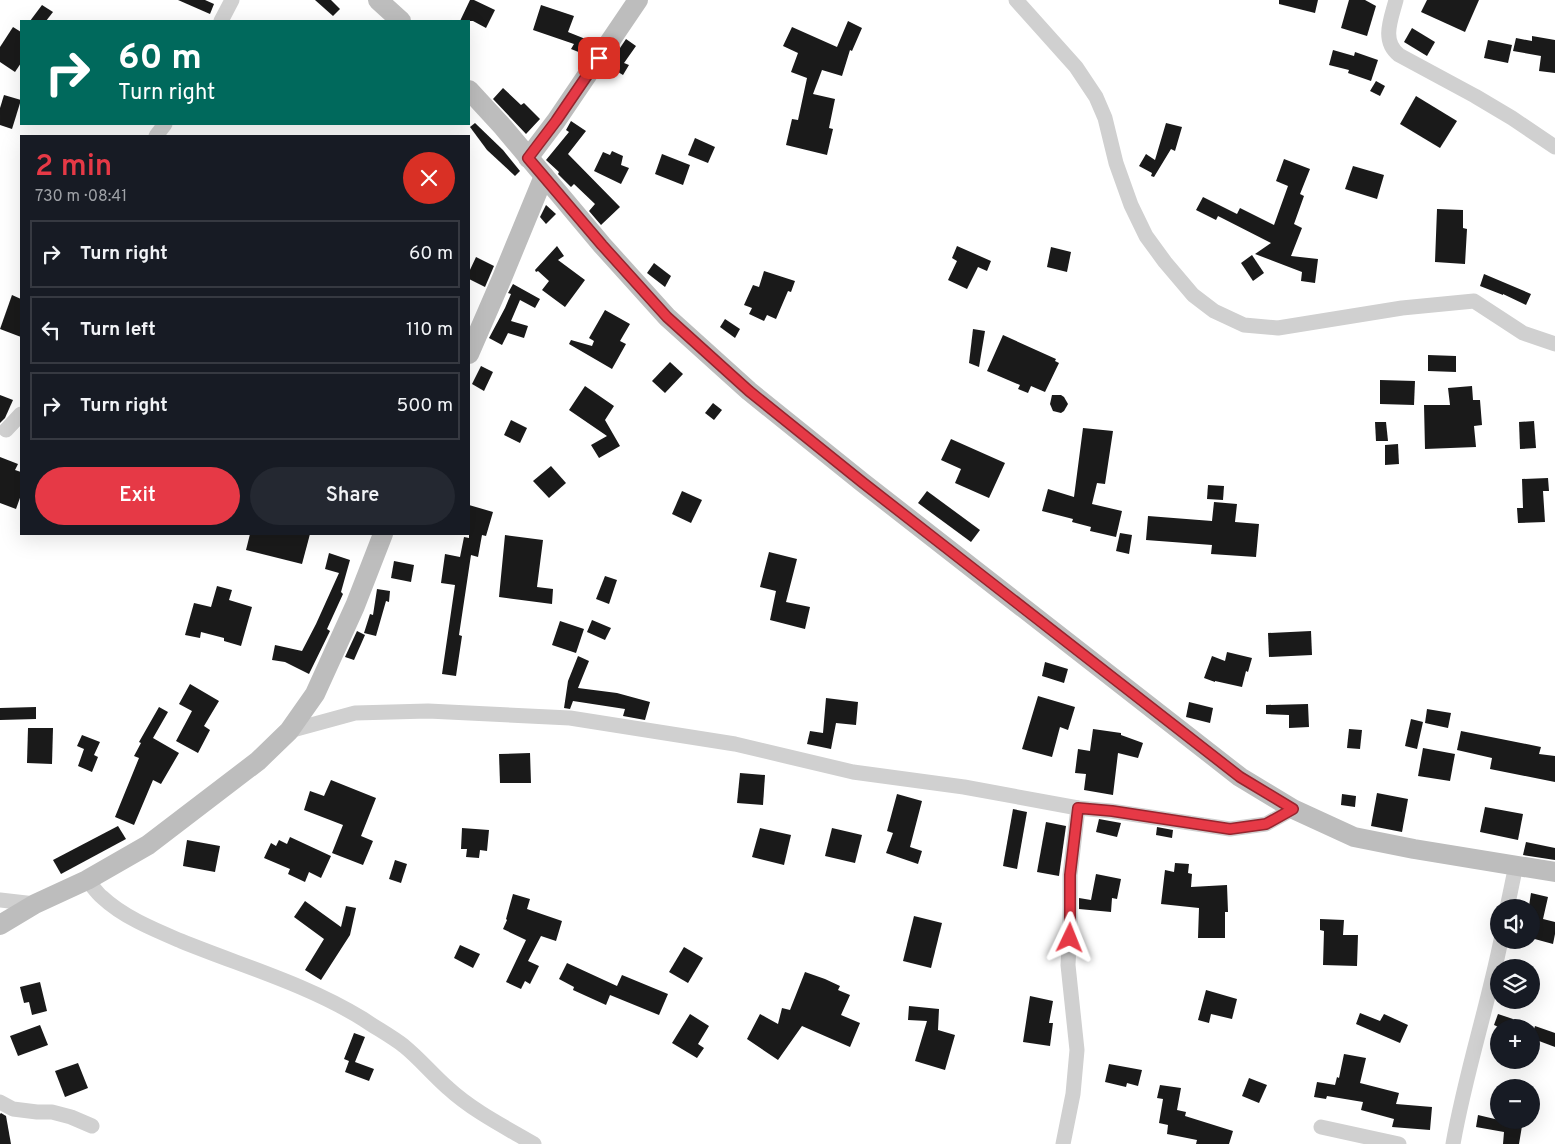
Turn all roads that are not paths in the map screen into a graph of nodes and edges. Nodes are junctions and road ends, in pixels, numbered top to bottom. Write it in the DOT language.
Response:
graph roads {
  1 [pos="232,0"];
  2 [pos="378,0"];
  3 [pos="638,0"];
  4 [pos="1016,0"];
  5 [pos="1396,0"];
  6 [pos="222,20"];
  7 [pos="399,20"];
  8 [pos="470,91"];
  9 [pos="1555,147"];
  10 [pos="528,158"];
  11 [pos="544,176"];
  12 [pos="1555,344"];
  13 [pos="470,352"];
  14 [pos="20,415"];
  15 [pos="6,430"];
  16 [pos="383,535"];
  17 [pos="289,731"];
  18 [pos="1078,808"];
  19 [pos="1293,809"];
  20 [pos="1516,865"];
  21 [pos="1555,872"];
  22 [pos="87,880"];
  23 [pos="1509,899"];
  24 [pos="0,900"];
  25 [pos="35,904"];
  26 [pos="0,925"];
  27 [pos="1499,949"];
  28 [pos="0,1102"];
  29 [pos="92,1126"];
  30 [pos="1321,1127"];
  31 [pos="534,1144"];
  32 [pos="1063,1144"];
  33 [pos="1399,1144"];
  34 [pos="1453,1144"];
  1 -- 6 [label="street"];
  2 -- 7 [label="main road"];
  3 -- 10 [label="main road"];
  4 -- 12 [label="street"];
  5 -- 9 [label="street"];
  8 -- 10 [label="main road"];
  10 -- 11 [label="main road"];
  11 -- 13 [label="main road"];
  11 -- 19 [label="main road"];
  14 -- 15 [label="street"];
  16 -- 17 [label="main road"];
  17 -- 18 [label="street"];
  17 -- 22 [label="main road"];
  18 -- 19 [label="street"];
  18 -- 32 [label="street"];
  19 -- 20 [label="main road"];
  20 -- 21 [label="main road"];
  20 -- 23 [label="street"];
  22 -- 25 [label="main road"];
  22 -- 31 [label="street"];
  24 -- 25 [label="street"];
  25 -- 26 [label="main road"];
  27 -- 34 [label="street"];
  28 -- 29 [label="street"];
  30 -- 33 [label="street"];
}
